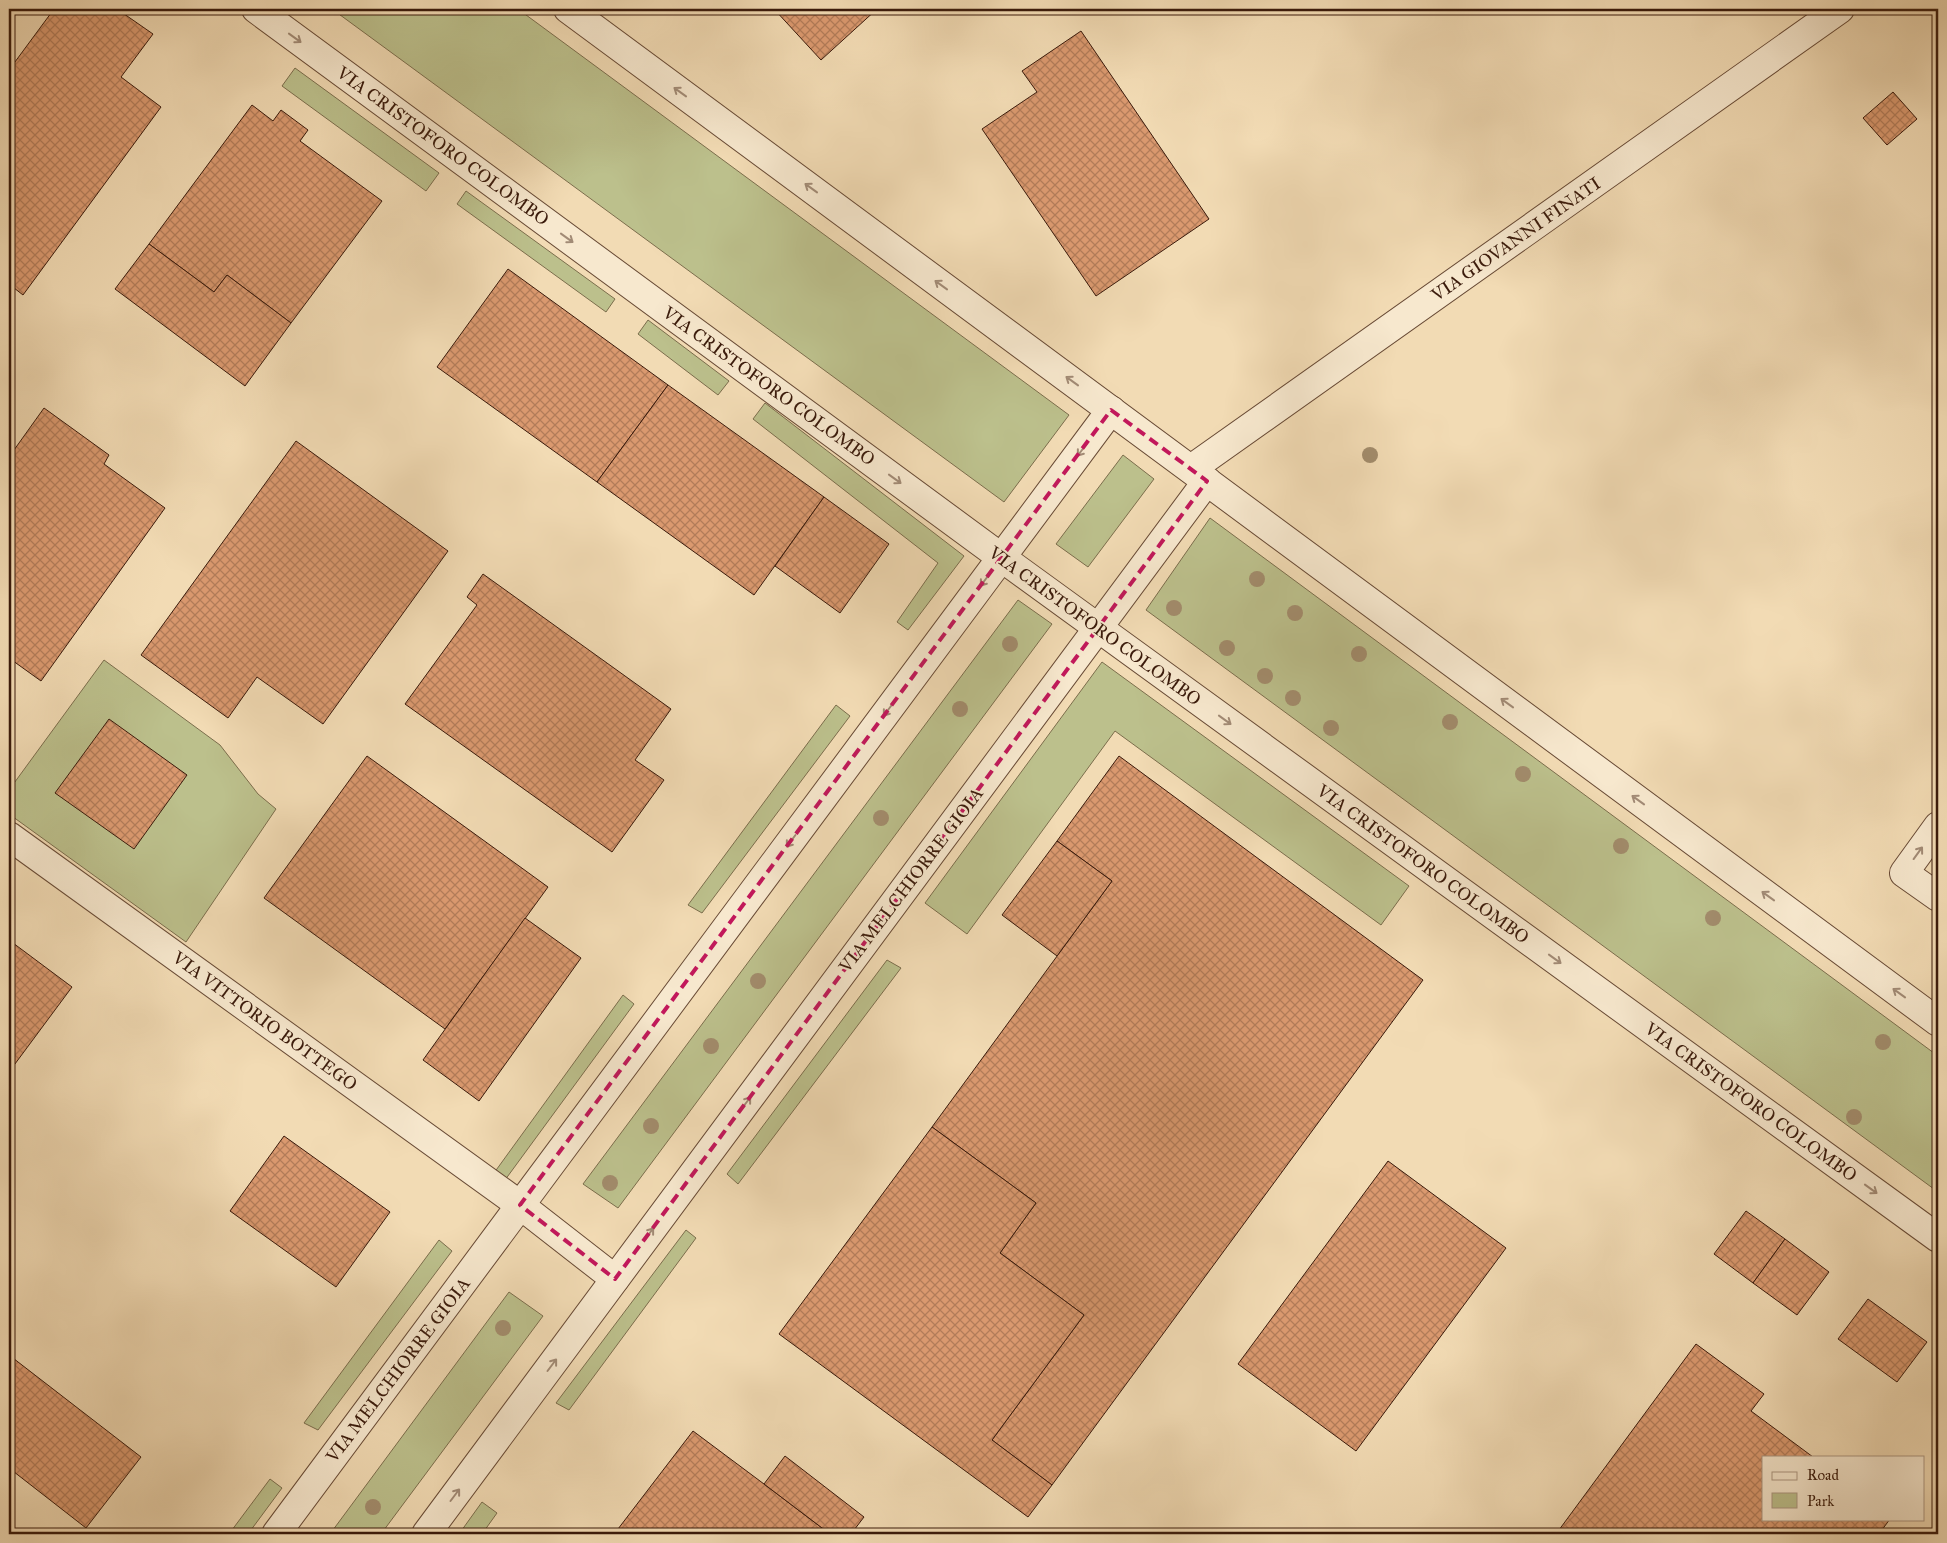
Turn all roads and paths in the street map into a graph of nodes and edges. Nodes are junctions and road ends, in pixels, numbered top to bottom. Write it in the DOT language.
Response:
graph roads {
  1 [pos="256,9"];
  2 [pos="568,9"];
  3 [pos="1840,9"];
  4 [pos="1111,410"];
  5 [pos="1199,475"];
  6 [pos="1002,558"];
  7 [pos="1098,628"];
  8 [pos="1938,826"];
  9 [pos="9,836"];
  10 [pos="1938,896"];
  11 [pos="1938,1022"];
  12 [pos="520,1205"];
  13 [pos="1938,1238"];
  14 [pos="615,1279"];
  15 [pos="276,1534"];
  16 [pos="426,1534"];
  1 -- 6 [label="street, VIA CRISTOFORO COLOMBO, one-way"];
  4 -- 2 [label="street, one-way"];
  3 -- 5 [label="street, VIA GIOVANNI FINATI"];
  4 -- 5 [label="street"];
  4 -- 6 [label="street, VIA MELCHIORRE GIOIA, one-way"];
  5 -- 7 [label="street, VIA MELCHIORRE GIOIA"];
  11 -- 5 [label="street, one-way"];
  6 -- 7 [label="street, VIA CRISTOFORO COLOMBO"];
  6 -- 12 [label="street, VIA MELCHIORRE GIOIA, one-way"];
  7 -- 13 [label="street, VIA CRISTOFORO COLOMBO, one-way"];
  14 -- 7 [label="street, VIA MELCHIORRE GIOIA, one-way"];
  10 -- 8 [label="street, one-way"];
  9 -- 12 [label="street, VIA VITTORIO BOTTEGO"];
  12 -- 14 [label="street"];
  12 -- 15 [label="street, VIA MELCHIORRE GIOIA"];
  16 -- 14 [label="street, VIA MELCHIORRE GIOIA, one-way"];
}
